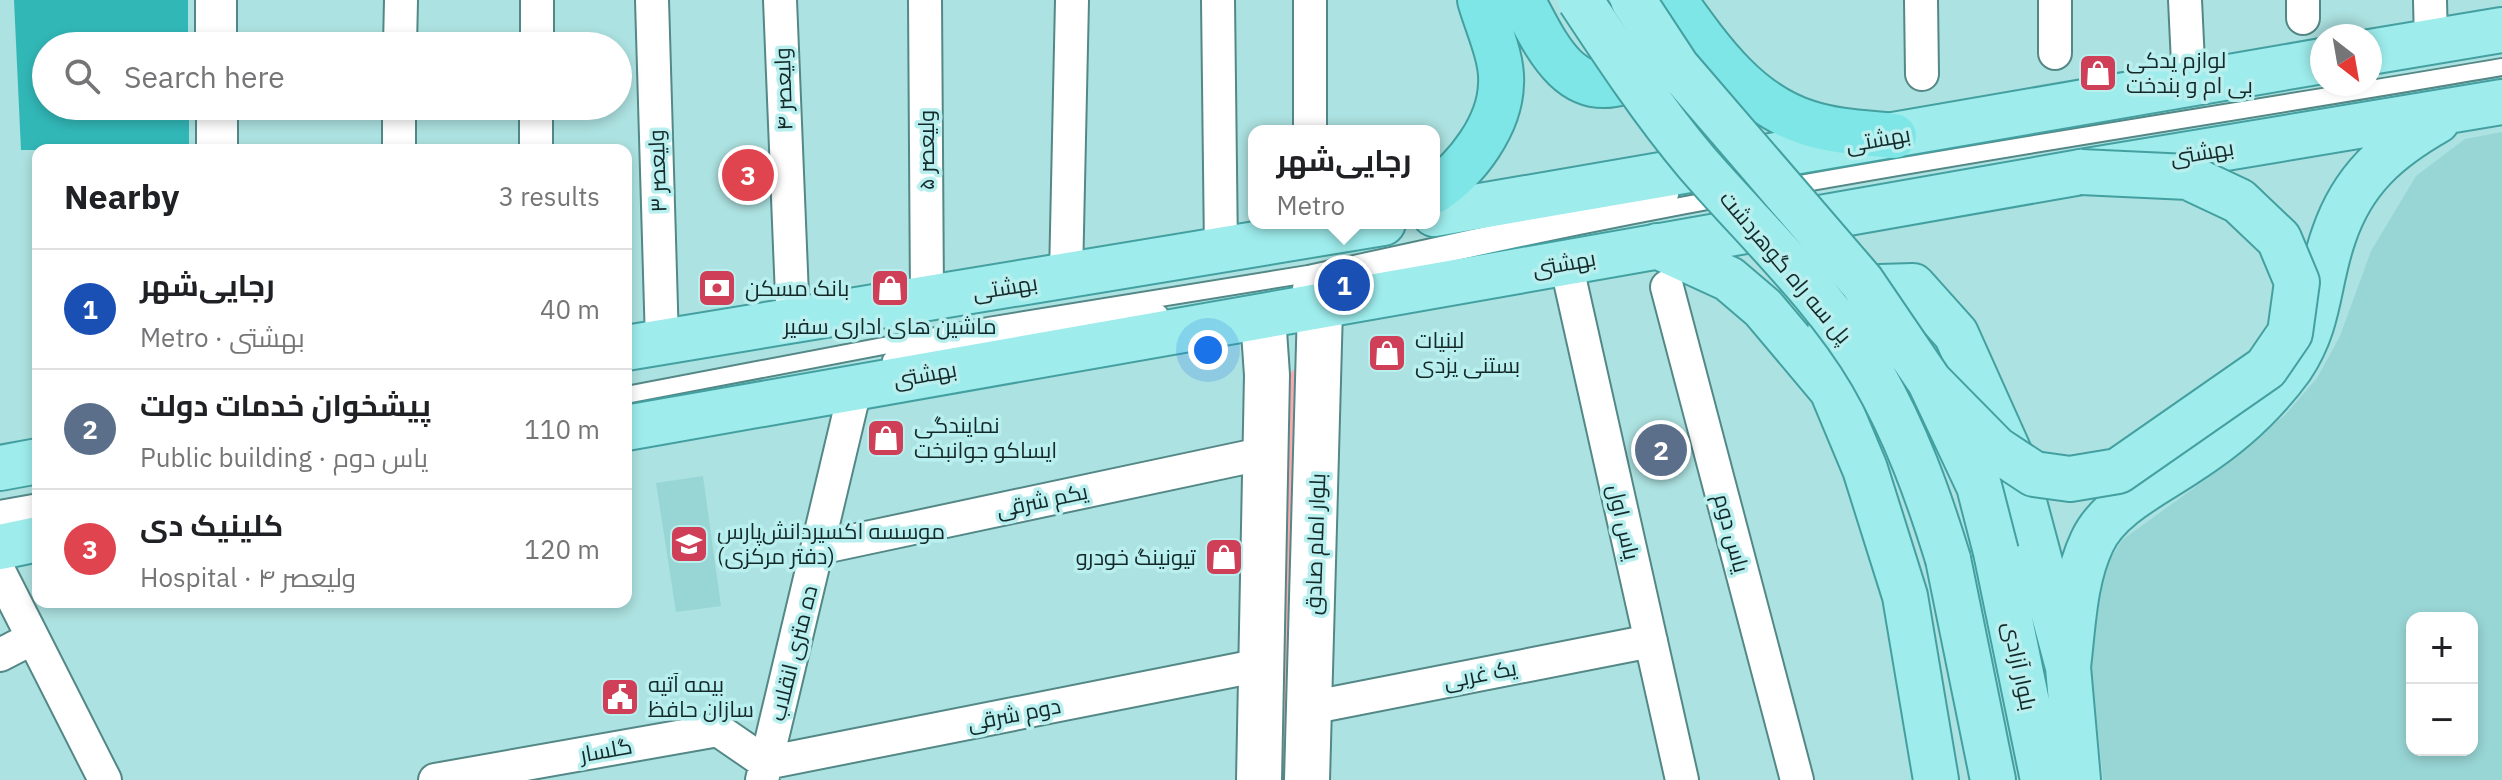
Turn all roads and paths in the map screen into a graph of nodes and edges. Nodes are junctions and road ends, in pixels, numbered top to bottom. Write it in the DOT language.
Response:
graph roads {
  1 [pos="216,0"];
  2 [pos="401,0"];
  3 [pos="537,0"];
  4 [pos="652,0"];
  5 [pos="780,0"];
  6 [pos="925,0"];
  7 [pos="1072,0"];
  8 [pos="1218,0"];
  9 [pos="1310,0"];
  10 [pos="1480,0"];
  11 [pos="1522,0"];
  12 [pos="1580,0"];
  13 [pos="1633,0"];
  14 [pos="1674,0"];
  15 [pos="1921,0"];
  16 [pos="2055,0"];
  17 [pos="2185,0"];
  18 [pos="2430,21"];
  19 [pos="2502,30"];
  20 [pos="216,32"];
  21 [pos="400,32"];
  22 [pos="537,32"];
  23 [pos="2382,46"];
  24 [pos="2502,50"];
  25 [pos="2055,53"];
  26 [pos="2310,63"];
  27 [pos="2502,67"];
  28 [pos="2382,72"];
  29 [pos="1922,74"];
  30 [pos="2189,84"];
  31 [pos="2310,85"];
  32 [pos="2502,102"];
  33 [pos="2459,109"];
  34 [pos="217,120"];
  35 [pos="399,120"];
  36 [pos="536,120"];
  37 [pos="1310,125"];
  38 [pos="1894,136"];
  39 [pos="217,144"];
  40 [pos="399,144"];
  41 [pos="536,144"];
  42 [pos="2081,172"];
  43 [pos="1440,187"];
  44 [pos="1440,213"];
  45 [pos="1310,229"];
  46 [pos="1221,251"];
  47 [pos="1566,263"];
  48 [pos="1662,266"];
  49 [pos="1066,277"];
  50 [pos="927,299"];
  51 [pos="1320,308"];
  52 [pos="1263,317"];
  53 [pos="793,321"];
  54 [pos="644,345"];
  55 [pos="1321,365"];
  56 [pos="1267,375"];
  57 [pos="1930,382"];
  58 [pos="856,385"];
  59 [pos="1832,390"];
  60 [pos="632,394"];
  61 [pos="632,409"];
  62 [pos="632,427"];
  63 [pos="1266,453"];
  64 [pos="32,462"];
  65 [pos="0,468"];
  66 [pos="32,503"];
  67 [pos="0,509"];
  68 [pos="32,516"];
  69 [pos="0,522"];
  70 [pos="32,540"];
  71 [pos="0,547"];
  72 [pos="819,548"];
  73 [pos="1996,552"];
  74 [pos="0,573"];
  75 [pos="33,638"];
  76 [pos="1651,641"];
  77 [pos="0,655"];
  78 [pos="1261,665"];
  79 [pos="2068,667"];
  80 [pos="1309,708"];
  81 [pos="764,772"];
  82 [pos="105,780"];
  83 [pos="435,780"];
  84 [pos="1259,780"];
  85 [pos="1307,780"];
  86 [pos="1682,780"];
  87 [pos="1797,780"];
  88 [pos="1936,780"];
  89 [pos="1993,780"];
  90 [pos="2043,780"];
  91 [pos="2078,780"];
  1 -- 20 [label="street"];
  2 -- 21 [label="street"];
  3 -- 22 [label="street"];
  4 -- 54 [label="street, ولیعصر ۳"];
  5 -- 53 [label="street, ولیعصر ۴"];
  6 -- 50 [label="street, ولیعصر ۵"];
  7 -- 49 [label="street"];
  8 -- 46 [label="street"];
  9 -- 37 [label="street"];
  10 -- 43 [label="highway"];
  11 -- 14 [label="highway"];
  12 -- 89 [label="main road, پل سه راه گوهردشت, bridge"];
  13 -- 57 [label="main road, پل سه راه گوهردشت, bridge"];
  14 -- 38 [label="highway"];
  15 -- 29 [label="street"];
  16 -- 25 [label="street"];
  17 -- 30 [label="street"];
  18 -- 19 [label="main road"];
  18 -- 23 [label="main road"];
  24 -- 28 [label="lane"];
  26 -- 30 [label="main road, بهشتی"];
  27 -- 61 [label="lane"];
  30 -- 38 [label="main road, بهشتی"];
  31 -- 60 [label="lane"];
  32 -- 33 [label="main road, بهشتى"];
  33 -- 42 [label="main road, بهشتى"];
  33 -- 79 [label="main road"];
  34 -- 39 [label="street"];
  35 -- 40 [label="street"];
  36 -- 41 [label="street"];
  38 -- 44 [label="main road, بهشتی"];
  42 -- 48 [label="main road, بهشتى"];
  42 -- 57 [label="main road, bridge"];
  45 -- 46 [label="main road, بهشتی"];
  46 -- 49 [label="main road, بهشتی"];
  47 -- 48 [label="main road, بهشتى"];
  47 -- 51 [label="main road, بهشتى"];
  47 -- 76 [label="street, یاس اول"];
  48 -- 59 [label="main road"];
  48 -- 87 [label="street, یاس دوم"];
  49 -- 50 [label="main road, بهشتی"];
  50 -- 53 [label="main road, بهشتی"];
  51 -- 52 [label="main road, بهشتى"];
  51 -- 55 [label="main road, بلوار امام صادق"];
  52 -- 56 [label="main road"];
  52 -- 58 [label="main road, بهشتى"];
  53 -- 54 [label="main road, بهشتی"];
  55 -- 56 [label="main road"];
  55 -- 80 [label="main road, بلوار امام صادق"];
  56 -- 63 [label="main road"];
  57 -- 73 [label="main road, پل سه راه گوهردشت, bridge"];
  58 -- 62 [label="main road, بهشتى"];
  58 -- 72 [label="street, ده متری انقلاب"];
  59 -- 79 [label="main road"];
  59 -- 88 [label="main road"];
  63 -- 72 [label="street, یکم شرقی"];
  63 -- 78 [label="main road"];
  64 -- 65 [label="main road"];
  66 -- 67 [label="lane"];
  68 -- 69 [label="lane"];
  70 -- 71 [label="main road"];
  72 -- 81 [label="street, ده متری انقلاب"];
  73 -- 90 [label="main road, بلوار آزادی"];
  74 -- 75 [label="street"];
  75 -- 77 [label="street"];
  75 -- 82 [label="street"];
  76 -- 80 [label="street, یک غربی"];
  76 -- 86 [label="street, یاس اول"];
  78 -- 81 [label="street, دوم شرقی"];
  78 -- 84 [label="main road"];
  79 -- 91 [label="main road"];
  80 -- 85 [label="main road, بلوار امام صادق"];
  81 -- 83 [label="street, گلسار"];
}
